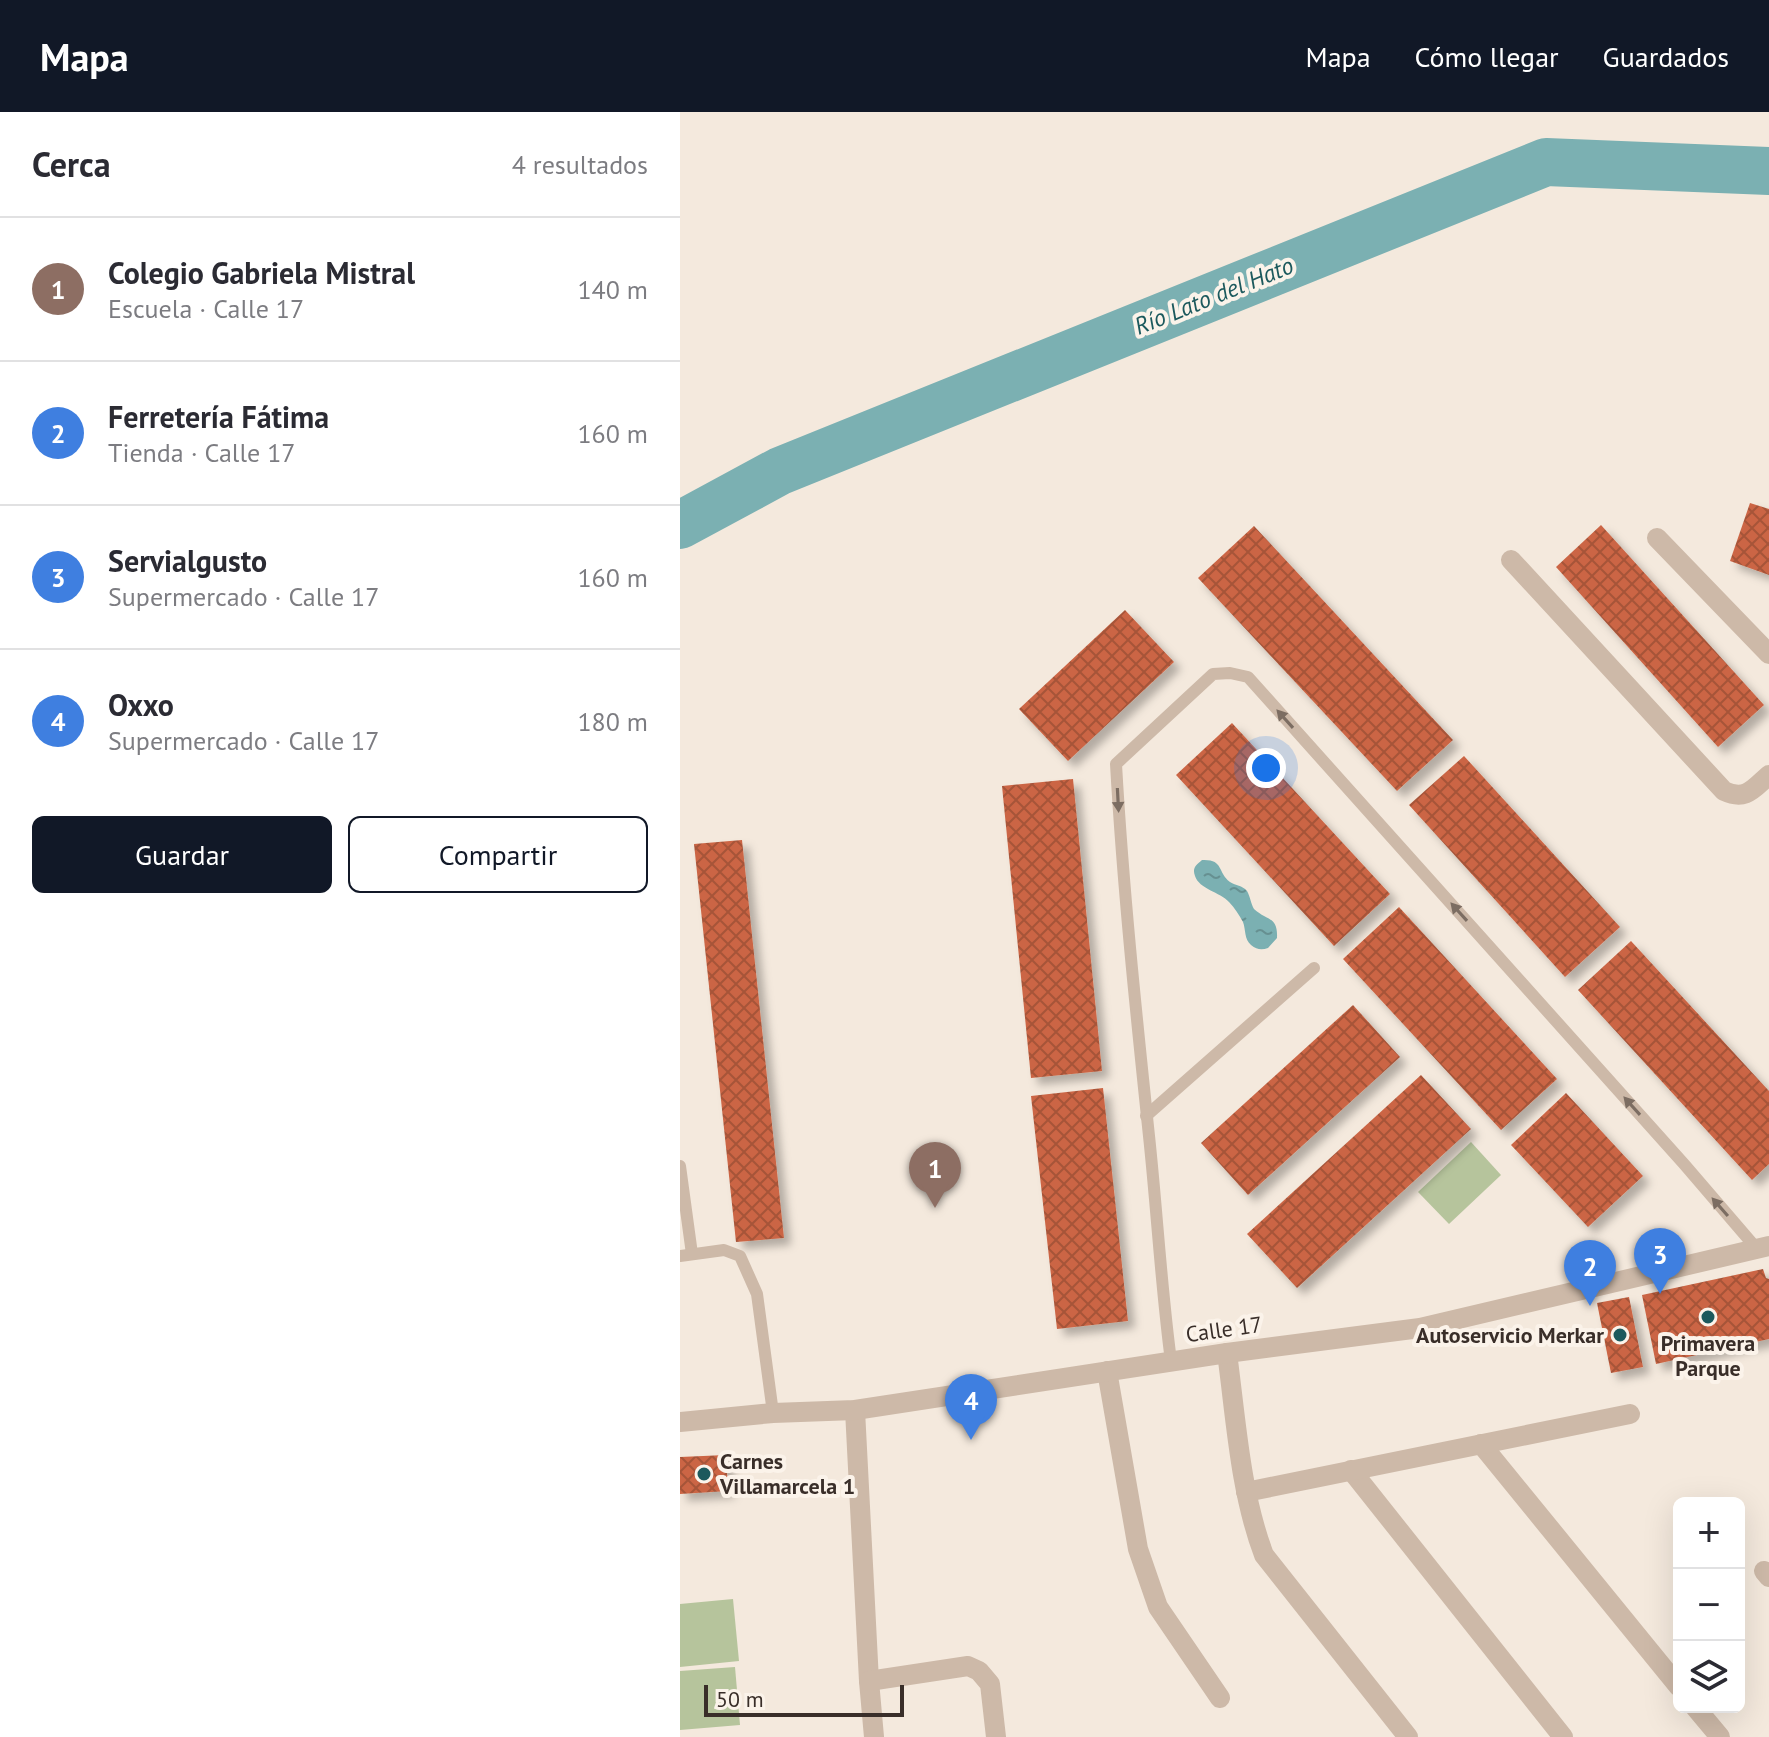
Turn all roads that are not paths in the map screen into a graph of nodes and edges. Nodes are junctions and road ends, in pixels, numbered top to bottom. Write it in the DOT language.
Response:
graph roads {
  1 [pos="1657,538"];
  2 [pos="1511,560"];
  3 [pos="1769,654"];
  4 [pos="1769,775"];
  5 [pos="1314,968"];
  6 [pos="1146,1116"];
  7 [pos="680,1166"];
  8 [pos="1763,1248"];
  9 [pos="686,1255"];
  10 [pos="1227,1353"];
  11 [pos="1171,1361"];
  12 [pos="1107,1371"];
  13 [pos="855,1410"];
  14 [pos="773,1413"];
  15 [pos="1630,1414"];
  16 [pos="680,1422"];
  17 [pos="1481,1444"];
  18 [pos="1351,1470"];
  19 [pos="1246,1492"];
  20 [pos="1673,1680"];
  21 [pos="869,1681"];
  22 [pos="1220,1698"];
  23 [pos="1700,1713"];
  24 [pos="874,1737"];
  25 [pos="996,1737"];
  26 [pos="1408,1737"];
  27 [pos="1563,1737"];
  28 [pos="1720,1737"];
  1 -- 3 [label="street"];
  2 -- 4 [label="street"];
  5 -- 6 [label="lane"];
  8 -- 6 [label="lane, one-way"];
  6 -- 11 [label="lane"];
  7 -- 9 [label="lane"];
  8 -- 10 [label="street, Calle 17"];
  9 -- 14 [label="lane"];
  10 -- 11 [label="street, Calle 17"];
  10 -- 19 [label="street"];
  11 -- 12 [label="street, Calle 17"];
  12 -- 13 [label="street, Calle 17"];
  12 -- 22 [label="street"];
  13 -- 14 [label="street, Calle 17"];
  13 -- 21 [label="street"];
  14 -- 16 [label="street, Calle 17"];
  15 -- 17 [label="street"];
  17 -- 18 [label="street"];
  17 -- 20 [label="street"];
  18 -- 19 [label="street"];
  18 -- 27 [label="street"];
  19 -- 26 [label="street"];
  21 -- 24 [label="street"];
  21 -- 25 [label="street"];
  23 -- 28 [label="street"];
}
